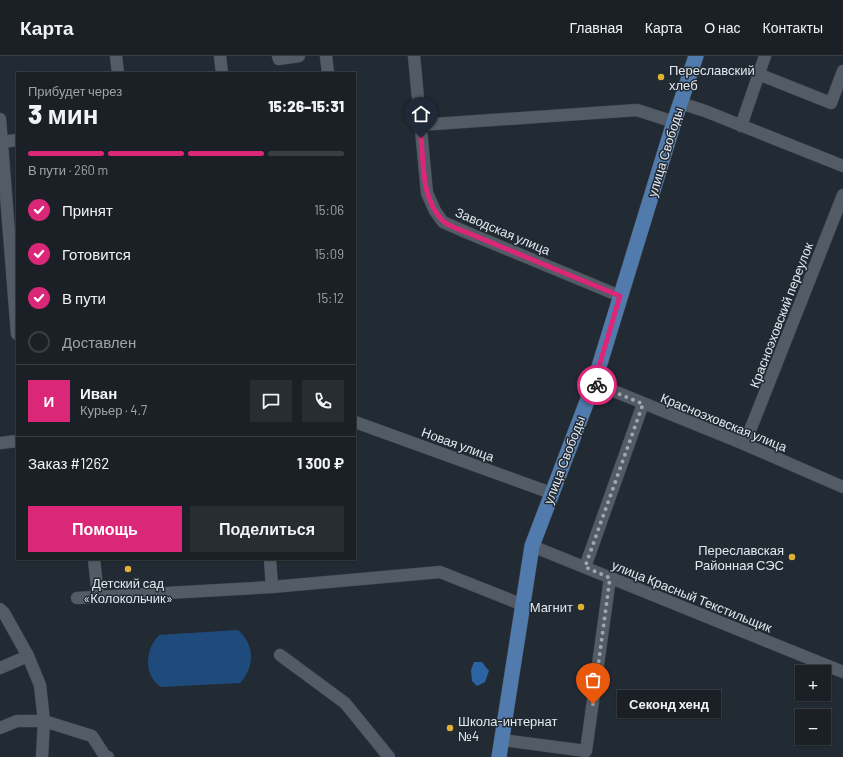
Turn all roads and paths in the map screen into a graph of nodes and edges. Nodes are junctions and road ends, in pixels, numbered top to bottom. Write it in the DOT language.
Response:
graph roads {
  1 [pos="116,56"];
  2 [pos="220,56"];
  3 [pos="278,56"];
  4 [pos="299,56"];
  5 [pos="326,56"];
  6 [pos="414,56"];
  7 [pos="696,56"];
  8 [pos="764,56"];
  9 [pos="843,71"];
  10 [pos="118,72"];
  11 [pos="222,72"];
  12 [pos="328,72"];
  13 [pos="758,74"];
  14 [pos="679,101"];
  15 [pos="0,119"];
  16 [pos="674,122"];
  17 [pos="420,125"];
  18 [pos="741,126"];
  19 [pos="16,140"];
  20 [pos="2,142"];
  21 [pos="843,166"];
  22 [pos="843,195"];
  23 [pos="9,262"];
  24 [pos="620,296"];
  25 [pos="16,318"];
  26 [pos="594,383"];
  27 [pos="643,404"];
  28 [pos="356,422"];
  29 [pos="16,441"];
  30 [pos="0,443"];
  31 [pos="744,444"];
  32 [pos="843,487"];
  33 [pos="551,493"];
  34 [pos="532,546"];
  35 [pos="94,560"];
  36 [pos="270,560"];
  37 [pos="585,567"];
  38 [pos="610,578"];
  39 [pos="272,586"];
  40 [pos="98,597"];
  41 [pos="77,598"];
  42 [pos="523,605"];
  43 [pos="0,609"];
  44 [pos="4,621"];
  45 [pos="28,656"];
  46 [pos="280,656"];
  47 [pos="0,668"];
  48 [pos="843,672"];
  49 [pos="44,721"];
  50 [pos="0,728"];
  51 [pos="502,740"];
  52 [pos="42,757"];
  53 [pos="108,757"];
  54 [pos="389,757"];
  55 [pos="499,757"];
  1 -- 10 [label="street"];
  2 -- 11 [label="street"];
  3 -- 4 [label="street"];
  5 -- 12 [label="street"];
  6 -- 17 [label="street, Заводская улица"];
  7 -- 14 [label="main road, улица Свободы"];
  8 -- 13 [label="street"];
  9 -- 13 [label="street"];
  13 -- 18 [label="street"];
  14 -- 16 [label="main road, улица Свободы"];
  14 -- 18 [label="street"];
  15 -- 20 [label="street"];
  16 -- 17 [label="street"];
  16 -- 24 [label="main road, улица Свободы"];
  17 -- 24 [label="street, Заводская улица"];
  18 -- 21 [label="street"];
  19 -- 20 [label="street"];
  20 -- 23 [label="street"];
  22 -- 31 [label="street, Красноэховский переулок"];
  23 -- 25 [label="street"];
  24 -- 26 [label="main road, улица Свободы"];
  26 -- 27 [label="street, Красноэховская улица"];
  26 -- 33 [label="main road, улица Свободы"];
  27 -- 31 [label="street, Красноэховская улица"];
  27 -- 37 [label="street"];
  28 -- 33 [label="street, Новая улица"];
  29 -- 30 [label="street"];
  31 -- 32 [label="street, Красноэховская улица"];
  33 -- 34 [label="main road, улица Свободы"];
  34 -- 37 [label="street, улица Красный Текстильщик"];
  34 -- 42 [label="main road, улица Свободы"];
  35 -- 40 [label="street"];
  36 -- 39 [label="street"];
  37 -- 38 [label="street, улица Красный Текстильщик"];
  38 -- 48 [label="street, улица Красный Текстильщик"];
  38 -- 51 [label="street"];
  39 -- 40 [label="street"];
  39 -- 42 [label="street"];
  40 -- 41 [label="street"];
  42 -- 51 [label="main road, улица Свободы"];
  43 -- 44 [label="street"];
  44 -- 45 [label="street"];
  45 -- 47 [label="street"];
  45 -- 49 [label="street"];
  46 -- 54 [label="street"];
  49 -- 50 [label="street"];
  49 -- 52 [label="street"];
  49 -- 53 [label="street"];
  51 -- 55 [label="main road, улица Свободы"];
}
